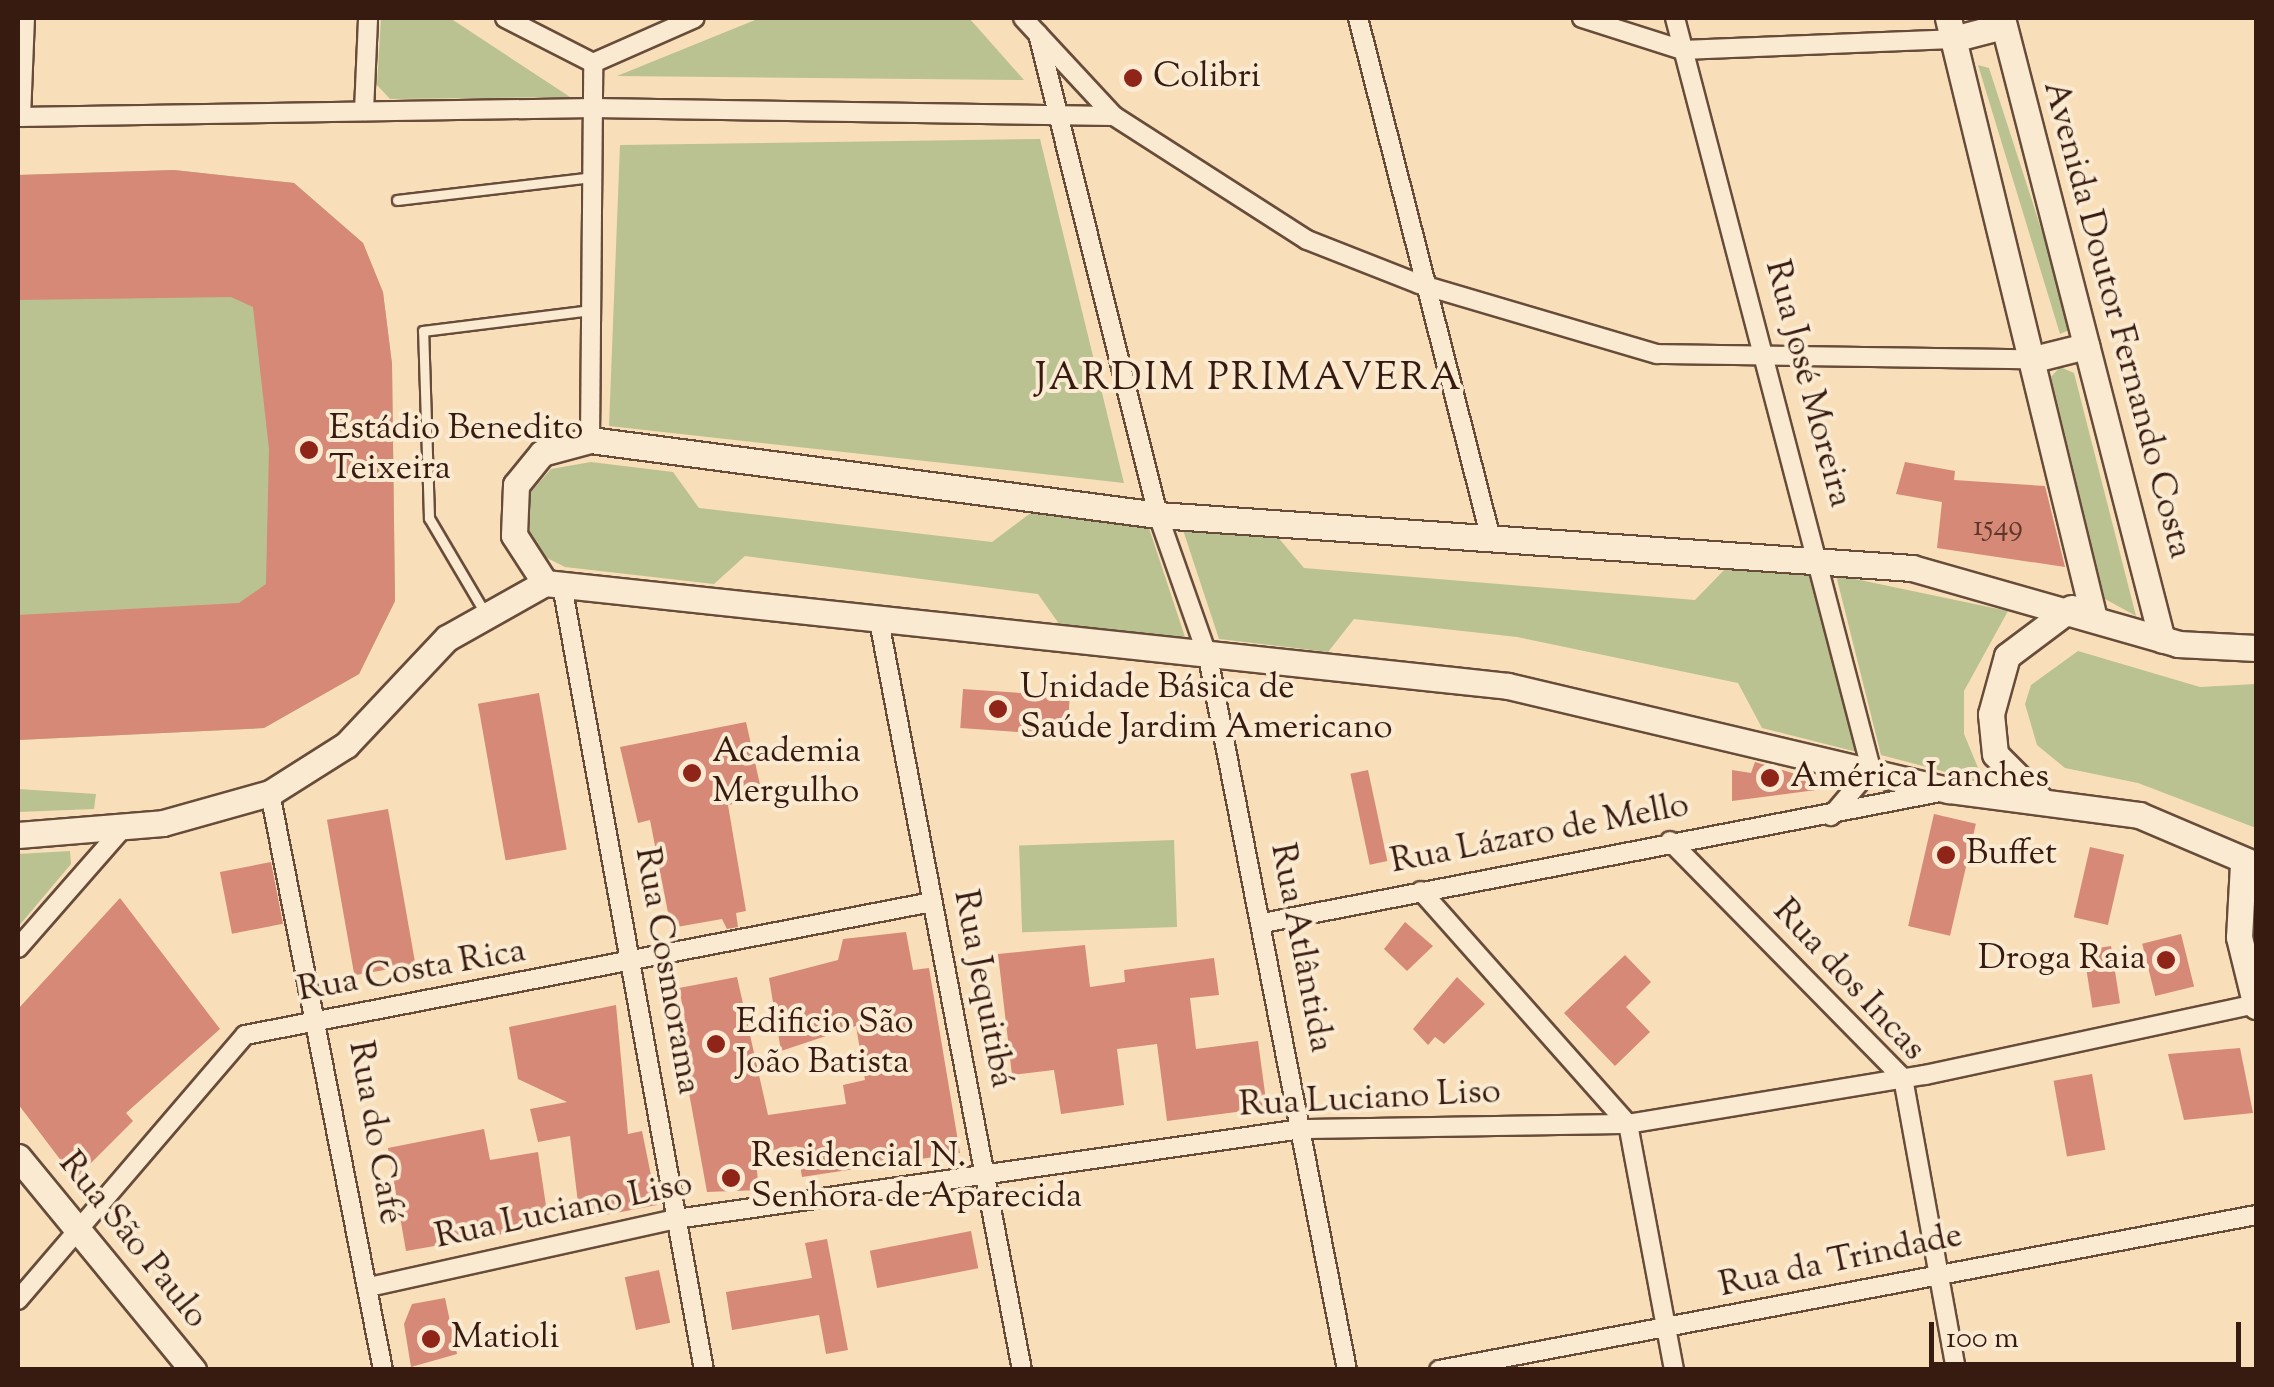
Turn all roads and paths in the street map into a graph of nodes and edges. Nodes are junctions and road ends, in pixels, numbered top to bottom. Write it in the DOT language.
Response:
graph roads {
  1 [pos="25,18"];
  2 [pos="368,18"];
  3 [pos="505,18"];
  4 [pos="695,18"];
  5 [pos="1023,18"];
  6 [pos="1358,18"];
  7 [pos="1582,18"];
  8 [pos="1674,18"];
  9 [pos="2003,22"];
  10 [pos="1951,28"];
  11 [pos="1038,34"];
  12 [pos="1682,50"];
  13 [pos="593,64"];
  14 [pos="593,108"];
  15 [pos="364,111"];
  16 [pos="1059,116"];
  17 [pos="1114,116"];
  18 [pos="19,117"];
  19 [pos="592,176"];
  20 [pos="397,200"];
  21 [pos="1420,284"];
  22 [pos="592,310"];
  23 [pos="2086,346"];
  24 [pos="2034,359"];
  25 [pos="1770,362"];
  26 [pos="590,440"];
  27 [pos="1158,515"];
  28 [pos="1491,539"];
  29 [pos="1818,557"];
  30 [pos="553,584"];
  31 [pos="2082,611"];
  32 [pos="484,614"];
  33 [pos="879,622"];
  34 [pos="2162,640"];
  35 [pos="2256,648"];
  36 [pos="1208,657"];
  37 [pos="1871,769"];
  38 [pos="1949,790"];
  39 [pos="270,793"];
  40 [pos="2042,802"];
  41 [pos="1832,816"];
  42 [pos="122,829"];
  43 [pos="18,835"];
  44 [pos="1670,842"];
  45 [pos="2250,864"];
  46 [pos="1421,890"];
  47 [pos="932,902"];
  48 [pos="1263,923"];
  49 [pos="18,948"];
  50 [pos="632,965"];
  51 [pos="2256,1005"];
  52 [pos="321,1022"];
  53 [pos="1902,1078"];
  54 [pos="1628,1124"];
  55 [pos="1302,1129"];
  56 [pos="18,1156"];
  57 [pos="984,1171"];
  58 [pos="2256,1214"];
  59 [pos="676,1220"];
  60 [pos="79,1232"];
  61 [pos="1938,1274"];
  62 [pos="369,1286"];
  63 [pos="18,1300"];
  64 [pos="1667,1331"];
  65 [pos="193,1370"];
  66 [pos="383,1370"];
  67 [pos="704,1370"];
  68 [pos="1022,1370"];
  69 [pos="1347,1370"];
  70 [pos="1438,1370"];
  71 [pos="1674,1370"];
  72 [pos="1956,1370"];
  1 -- 18 [label="street"];
  2 -- 15 [label="street"];
  3 -- 13 [label="street"];
  4 -- 13 [label="street"];
  5 -- 11 [label="street"];
  6 -- 21 [label="street"];
  7 -- 12 [label="street"];
  8 -- 12 [label="street, Rua José Moreira"];
  9 -- 10 [label="main road"];
  9 -- 23 [label="main road, Avenida Doutor Fernando Costa"];
  10 -- 12 [label="street"];
  10 -- 24 [label="main road"];
  11 -- 16 [label="street, Rua Atlântida"];
  11 -- 17 [label="street"];
  12 -- 25 [label="street, Rua José Moreira"];
  13 -- 14 [label="street"];
  14 -- 15 [label="street"];
  14 -- 16 [label="street"];
  14 -- 19 [label="street"];
  15 -- 18 [label="street"];
  16 -- 17 [label="street"];
  16 -- 27 [label="street, Rua Atlântida"];
  17 -- 21 [label="street"];
  19 -- 20 [label="lane"];
  19 -- 22 [label="street"];
  21 -- 25 [label="street"];
  21 -- 28 [label="street"];
  22 -- 26 [label="street"];
  22 -- 32 [label="lane"];
  23 -- 24 [label="main road"];
  23 -- 34 [label="main road, Avenida Doutor Fernando Costa"];
  24 -- 25 [label="street"];
  24 -- 31 [label="main road"];
  25 -- 29 [label="street, Rua José Moreira"];
  26 -- 27 [label="main road"];
  26 -- 30 [label="main road"];
  27 -- 28 [label="main road"];
  27 -- 36 [label="street, Rua Atlântida"];
  28 -- 29 [label="main road"];
  29 -- 31 [label="main road"];
  29 -- 37 [label="street, Rua José Moreira"];
  30 -- 32 [label="main road"];
  30 -- 33 [label="main road"];
  30 -- 50 [label="street, Rua Cosmorama"];
  31 -- 34 [label="main road"];
  31 -- 40 [label="main road"];
  32 -- 39 [label="main road"];
  33 -- 36 [label="main road"];
  33 -- 47 [label="street, Rua Jequitibá"];
  34 -- 35 [label="main road"];
  36 -- 37 [label="main road"];
  36 -- 48 [label="street, Rua Atlântida"];
  37 -- 38 [label="main road"];
  37 -- 41 [label="street"];
  38 -- 40 [label="main road"];
  38 -- 41 [label="street, Rua Lázaro de Mello"];
  39 -- 42 [label="main road"];
  39 -- 52 [label="street, Rua do Café"];
  40 -- 45 [label="main road"];
  41 -- 44 [label="street, Rua Lázaro de Mello"];
  42 -- 43 [label="main road"];
  42 -- 49 [label="street"];
  44 -- 46 [label="street, Rua Lázaro de Mello"];
  44 -- 53 [label="street, Rua dos Incas"];
  45 -- 51 [label="main road"];
  46 -- 48 [label="street, Rua Lázaro de Mello"];
  46 -- 54 [label="street"];
  47 -- 50 [label="street, Rua Costa Rica"];
  47 -- 57 [label="street, Rua Jequitibá"];
  48 -- 55 [label="street, Rua Atlântida"];
  50 -- 52 [label="street, Rua Costa Rica"];
  50 -- 59 [label="street, Rua Cosmorama"];
  51 -- 53 [label="street, Rua Luciano Liso"];
  52 -- 60 [label="street, Rua Costa Rica"];
  52 -- 62 [label="street, Rua do Café"];
  53 -- 54 [label="street, Rua Luciano Liso"];
  53 -- 61 [label="street, Rua dos Incas"];
  54 -- 55 [label="street, Rua Luciano Liso"];
  54 -- 64 [label="street"];
  55 -- 57 [label="street, Rua Luciano Liso"];
  55 -- 69 [label="street, Rua Atlântida"];
  56 -- 60 [label="main road, Rua São Paulo"];
  57 -- 59 [label="street, Rua Luciano Liso"];
  57 -- 68 [label="street, Rua Jequitibá"];
  58 -- 61 [label="street, Rua da Trindade"];
  59 -- 62 [label="street, Rua Luciano Liso"];
  59 -- 67 [label="street, Rua Cosmorama"];
  60 -- 63 [label="street, Rua Costa Rica"];
  60 -- 65 [label="main road, Rua São Paulo"];
  61 -- 64 [label="street, Rua da Trindade"];
  61 -- 72 [label="street, Rua dos Incas"];
  62 -- 66 [label="street, Rua do Café"];
  64 -- 70 [label="street, Rua da Trindade"];
  64 -- 71 [label="street"];
}
